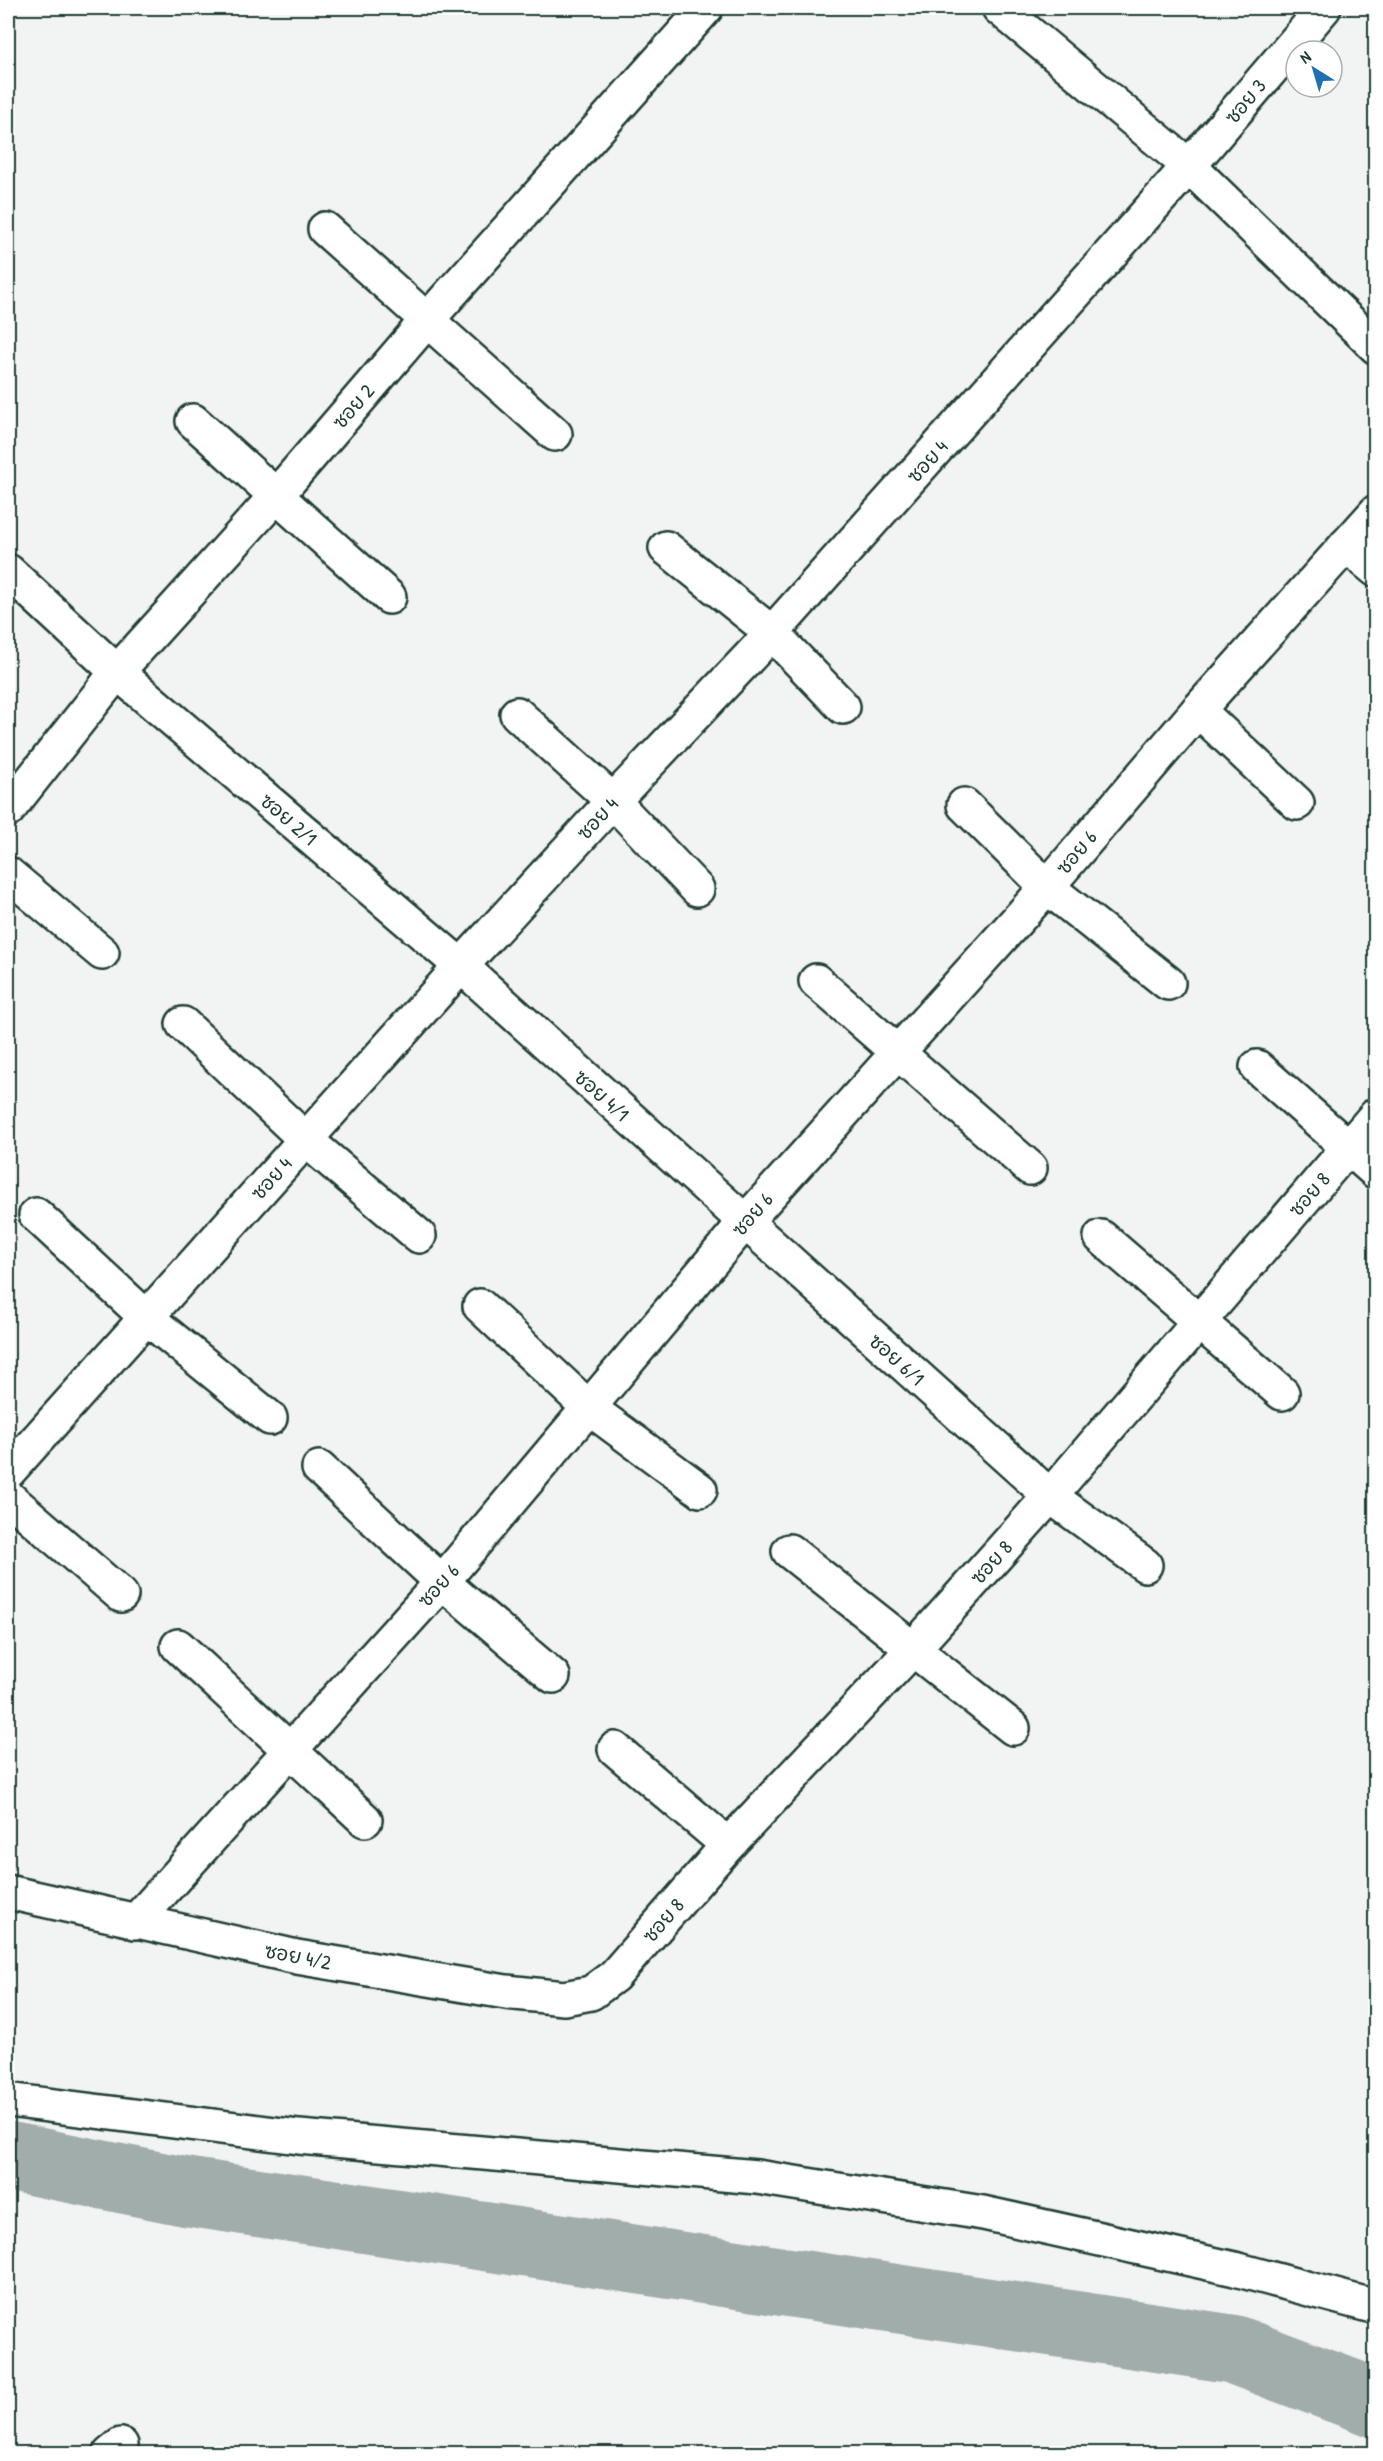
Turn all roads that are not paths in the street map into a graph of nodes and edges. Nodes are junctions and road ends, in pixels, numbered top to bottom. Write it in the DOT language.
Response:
graph roads {
  1 [pos="706,8"];
  2 [pos="999,8"];
  3 [pos="1324,8"];
  4 [pos="1190,166"];
  5 [pos="325,229"];
  6 [pos="428,319"];
  7 [pos="1376,346"];
  8 [pos="193,421"];
  9 [pos="555,434"];
  10 [pos="275,497"];
  11 [pos="1376,512"];
  12 [pos="1346,545"];
  13 [pos="666,548"];
  14 [pos="1376,570"];
  15 [pos="8,571"];
  16 [pos="389,597"];
  17 [pos="772,633"];
  18 [pos="117,672"];
  19 [pos="843,707"];
  20 [pos="1198,710"];
  21 [pos="516,714"];
  22 [pos="613,801"];
  23 [pos="1297,803"];
  24 [pos="964,805"];
  25 [pos="8,810"];
  26 [pos="8,874"];
  27 [pos="1047,887"];
  28 [pos="697,889"];
  29 [pos="102,953"];
  30 [pos="461,966"];
  31 [pos="816,981"];
  32 [pos="1168,983"];
  33 [pos="183,1024"];
  34 [pos="898,1050"];
  35 [pos="1257,1067"];
  36 [pos="1376,1115"];
  37 [pos="306,1140"];
  38 [pos="1348,1147"];
  39 [pos="1030,1168"];
  40 [pos="1376,1172"];
  41 [pos="36,1215"];
  42 [pos="744,1223"];
  43 [pos="419,1236"];
  44 [pos="1101,1237"];
  45 [pos="480,1306"];
  46 [pos="146,1317"];
  47 [pos="1198,1322"];
  48 [pos="1282,1393"];
  49 [pos="589,1408"];
  50 [pos="270,1418"];
  51 [pos="319,1468"];
  52 [pos="8,1472"];
  53 [pos="700,1490"];
  54 [pos="1050,1496"];
  55 [pos="8,1497"];
  56 [pos="789,1551"];
  57 [pos="1145,1565"];
  58 [pos="442,1582"];
  59 [pos="121,1596"];
  60 [pos="178,1646"];
  61 [pos="913,1649"];
  62 [pos="552,1676"];
  63 [pos="1013,1728"];
  64 [pos="615,1749"];
  65 [pos="287,1750"];
  66 [pos="365,1820"];
  67 [pos="728,1845"];
  68 [pos="8,1892"];
  69 [pos="135,1922"];
  70 [pos="591,1993"];
  71 [pos="8,2100"];
  72 [pos="1376,2307"];
  1 -- 6 [label="street, ซอย 2"];
  2 -- 4 [label="street"];
  3 -- 4 [label="street, ซอย 3"];
  4 -- 7 [label="street"];
  4 -- 17 [label="street, ซอย 4"];
  5 -- 6 [label="street"];
  6 -- 9 [label="street"];
  6 -- 10 [label="street, ซอย 2"];
  8 -- 10 [label="street"];
  10 -- 16 [label="street"];
  10 -- 18 [label="street, ซอย 2"];
  11 -- 12 [label="street, ซอย 6"];
  12 -- 14 [label="street"];
  12 -- 20 [label="street, ซอย 6"];
  13 -- 17 [label="street"];
  15 -- 18 [label="street, ซอย 2/1"];
  17 -- 19 [label="street"];
  17 -- 22 [label="street, ซอย 4"];
  18 -- 25 [label="street, ซอย 2"];
  18 -- 30 [label="street, ซอย 2/1"];
  20 -- 23 [label="street"];
  20 -- 27 [label="street, ซอย 6"];
  21 -- 22 [label="street"];
  22 -- 28 [label="street"];
  22 -- 30 [label="street, ซอย 4"];
  24 -- 27 [label="street"];
  26 -- 29 [label="street"];
  27 -- 32 [label="street"];
  27 -- 34 [label="street, ซอย 6"];
  30 -- 37 [label="street, ซอย 4"];
  30 -- 42 [label="street, ซอย 4/1"];
  31 -- 34 [label="street"];
  33 -- 37 [label="street"];
  34 -- 39 [label="street"];
  34 -- 42 [label="street, ซอย 6"];
  35 -- 38 [label="street"];
  36 -- 38 [label="street, ซอย 8"];
  37 -- 43 [label="street"];
  37 -- 46 [label="street, ซอย 4"];
  38 -- 40 [label="street"];
  38 -- 47 [label="street, ซอย 8"];
  41 -- 46 [label="street"];
  42 -- 49 [label="street, ซอย 6"];
  42 -- 54 [label="street, ซอย 6/1"];
  44 -- 47 [label="street"];
  45 -- 49 [label="street"];
  46 -- 50 [label="street"];
  46 -- 52 [label="street, ซอย 4"];
  47 -- 48 [label="street"];
  47 -- 54 [label="street, ซอย 8"];
  49 -- 53 [label="street"];
  49 -- 58 [label="street, ซอย 6"];
  51 -- 58 [label="street"];
  54 -- 57 [label="street, ซอย 6/1"];
  54 -- 61 [label="street, ซอย 8"];
  55 -- 59 [label="street"];
  56 -- 61 [label="street"];
  58 -- 62 [label="street"];
  58 -- 65 [label="street, ซอย 6"];
  60 -- 65 [label="street"];
  61 -- 63 [label="street"];
  61 -- 67 [label="street, ซอย 8"];
  64 -- 67 [label="street"];
  65 -- 66 [label="street"];
  65 -- 69 [label="street, ซอย 6"];
  67 -- 70 [label="street, ซอย 8"];
  68 -- 69 [label="street, ซอย 4/2"];
  69 -- 70 [label="street, ซอย 4/2"];
  71 -- 72 [label="street"];
}
